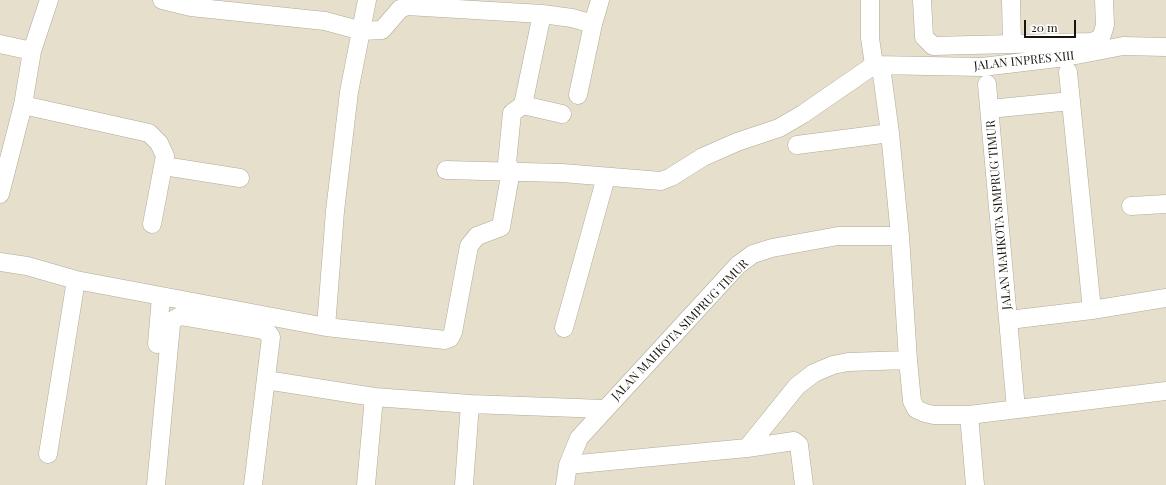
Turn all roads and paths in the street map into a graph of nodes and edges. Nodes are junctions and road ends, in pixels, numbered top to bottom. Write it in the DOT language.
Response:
graph roads {
  1 [pos="49,0"];
  2 [pos="162,0"];
  3 [pos="367,0"];
  4 [pos="600,0"];
  5 [pos="870,0"];
  6 [pos="922,0"];
  7 [pos="1011,0"];
  8 [pos="1104,0"];
  9 [pos="513,6"];
  10 [pos="542,14"];
  11 [pos="593,24"];
  12 [pos="362,31"];
  13 [pos="0,44"];
  14 [pos="1012,44"];
  15 [pos="1166,47"];
  16 [pos="32,51"];
  17 [pos="874,64"];
  18 [pos="1068,72"];
  19 [pos="987,84"];
  20 [pos="578,95"];
  21 [pos="1071,101"];
  22 [pos="23,105"];
  23 [pos="523,105"];
  24 [pos="989,109"];
  25 [pos="562,114"];
  26 [pos="890,133"];
  27 [pos="797,145"];
  28 [pos="164,166"];
  29 [pos="446,170"];
  30 [pos="511,170"];
  31 [pos="606,177"];
  32 [pos="240,178"];
  33 [pos="0,194"];
  34 [pos="1166,204"];
  35 [pos="1131,206"];
  36 [pos="152,224"];
  37 [pos="900,236"];
  38 [pos="0,262"];
  39 [pos="76,280"];
  40 [pos="162,297"];
  41 [pos="1166,298"];
  42 [pos="1092,310"];
  43 [pos="1009,320"];
  44 [pos="326,327"];
  45 [pos="564,328"];
  46 [pos="908,360"];
  47 [pos="266,380"];
  48 [pos="1166,391"];
  49 [pos="374,397"];
  50 [pos="470,404"];
  51 [pos="1016,409"];
  52 [pos="603,410"];
  53 [pos="969,415"];
  54 [pos="747,448"];
  55 [pos="48,454"];
  56 [pos="568,465"];
  57 [pos="144,485"];
  58 [pos="156,485"];
  59 [pos="253,485"];
  60 [pos="366,485"];
  61 [pos="464,485"];
  62 [pos="565,485"];
  63 [pos="804,485"];
  64 [pos="975,485"];
  1 -- 16 [label="street"];
  2 -- 12 [label="street"];
  3 -- 12 [label="street"];
  4 -- 11 [label="street"];
  5 -- 17 [label="street"];
  6 -- 14 [label="street"];
  7 -- 14 [label="street"];
  8 -- 14 [label="street"];
  9 -- 10 [label="street"];
  9 -- 12 [label="street"];
  10 -- 11 [label="street"];
  10 -- 23 [label="street"];
  11 -- 20 [label="street"];
  12 -- 44 [label="street"];
  13 -- 16 [label="street"];
  15 -- 17 [label="street, JALAN INPRES XIII"];
  16 -- 22 [label="street"];
  17 -- 26 [label="street"];
  17 -- 31 [label="street"];
  18 -- 21 [label="street"];
  19 -- 24 [label="street, JALAN MAHKOTA SIMPRUG TIMUR"];
  21 -- 24 [label="street, JALAN MAHKOTA SIMPRUG TIMUR"];
  21 -- 42 [label="street"];
  22 -- 28 [label="street"];
  22 -- 33 [label="street"];
  23 -- 25 [label="street"];
  23 -- 30 [label="street"];
  24 -- 43 [label="street, JALAN MAHKOTA SIMPRUG TIMUR"];
  26 -- 27 [label="street"];
  26 -- 37 [label="street"];
  28 -- 32 [label="street"];
  28 -- 36 [label="street"];
  29 -- 30 [label="street"];
  30 -- 31 [label="street"];
  30 -- 44 [label="street"];
  31 -- 45 [label="street"];
  34 -- 35 [label="street"];
  37 -- 46 [label="street"];
  37 -- 52 [label="street, JALAN MAHKOTA SIMPRUG TIMUR"];
  38 -- 39 [label="street"];
  39 -- 40 [label="street"];
  39 -- 55 [label="street"];
  40 -- 44 [label="street"];
  40 -- 57 [label="street"];
  41 -- 42 [label="street, JALAN MAHKOTA SIMPRUG TIMUR"];
  42 -- 43 [label="street, JALAN MAHKOTA SIMPRUG TIMUR"];
  43 -- 51 [label="street, JALAN MAHKOTA SIMPRUG TIMUR"];
  46 -- 53 [label="street"];
  46 -- 54 [label="street"];
  47 -- 49 [label="street, JALAN MAHKOTA SIMPRUG TIMUR"];
  47 -- 58 [label="street"];
  47 -- 59 [label="street"];
  48 -- 51 [label="street"];
  49 -- 50 [label="street, JALAN MAHKOTA SIMPRUG TIMUR"];
  49 -- 60 [label="street"];
  50 -- 52 [label="street, JALAN MAHKOTA SIMPRUG TIMUR"];
  50 -- 61 [label="street"];
  51 -- 53 [label="street"];
  52 -- 56 [label="street, JALAN MAHKOTA SIMPRUG TIMUR"];
  53 -- 64 [label="street"];
  54 -- 56 [label="street"];
  54 -- 63 [label="street"];
  56 -- 62 [label="street, JALAN MAHKOTA SIMPRUG TIMUR"];
}
